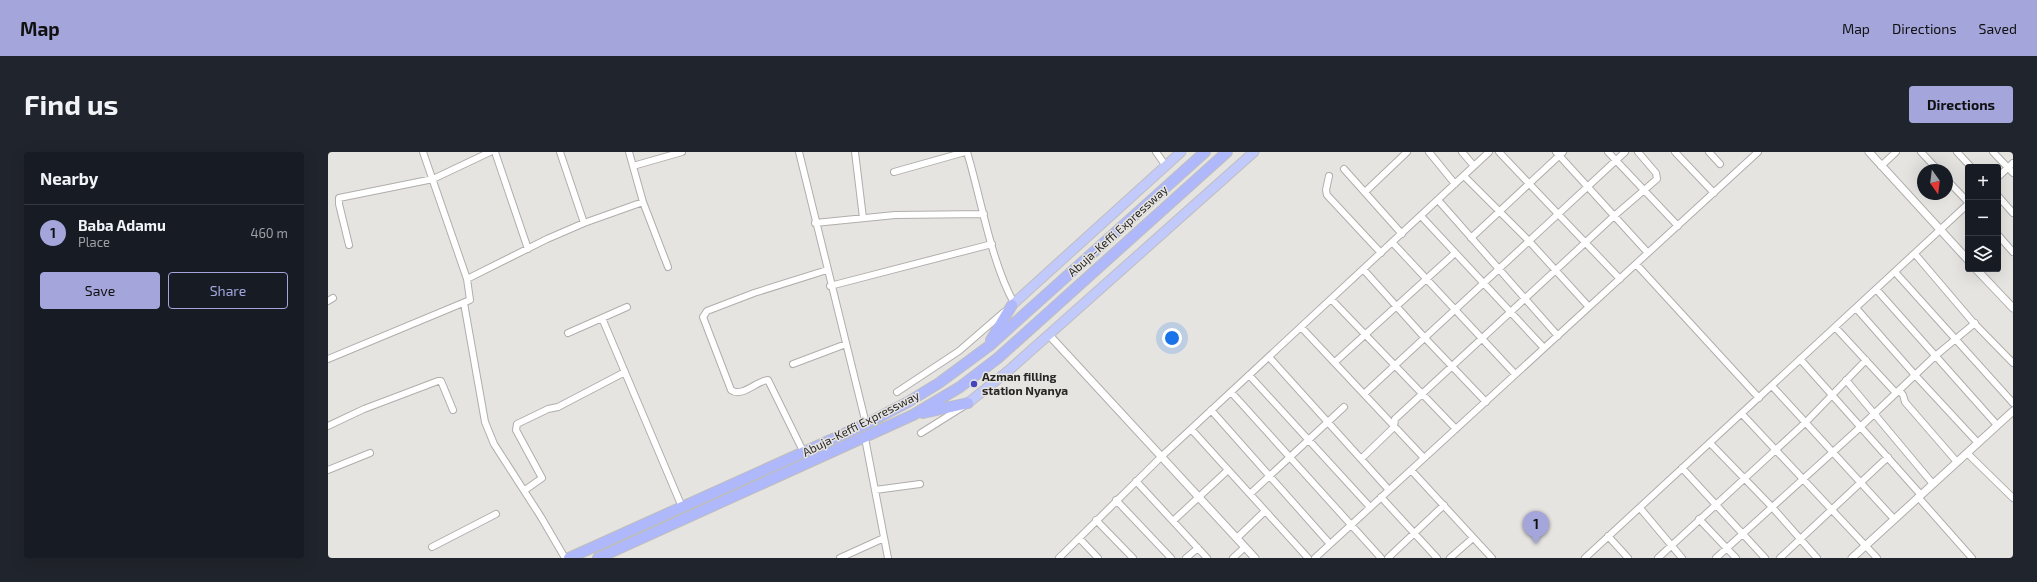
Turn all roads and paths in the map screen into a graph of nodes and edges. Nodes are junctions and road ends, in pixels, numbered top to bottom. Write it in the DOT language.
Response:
graph roads {
  1 [pos="423,152"];
  2 [pos="490,152"];
  3 [pos="495,152"];
  4 [pos="560,152"];
  5 [pos="629,152"];
  6 [pos="682,152"];
  7 [pos="798,152"];
  8 [pos="855,152"];
  9 [pos="966,152"];
  10 [pos="1156,152"];
  11 [pos="1181,152"];
  12 [pos="1205,152"];
  13 [pos="1227,152"];
  14 [pos="1254,152"];
  15 [pos="1407,152"];
  16 [pos="1429,152"];
  17 [pos="1462,152"];
  18 [pos="1489,152"];
  19 [pos="1499,152"];
  20 [pos="1608,152"];
  21 [pos="1624,152"];
  22 [pos="1638,152"];
  23 [pos="1675,152"];
  24 [pos="1709,152"];
  25 [pos="1747,152"];
  26 [pos="1758,152"];
  27 [pos="1869,152"];
  28 [pos="1896,152"];
  29 [pos="1921,152"];
  30 [pos="1957,152"];
  31 [pos="1993,152"];
  32 [pos="1559,153"];
  33 [pos="1752,158"];
  34 [pos="1616,160"];
  35 [pos="1720,164"];
  36 [pos="1932,164"];
  37 [pos="1968,164"];
  38 [pos="633,166"];
  39 [pos="1166,166"];
  40 [pos="1474,166"];
  41 [pos="1881,166"];
  42 [pos="2010,166"];
  43 [pos="1344,169"];
  44 [pos="894,172"];
  45 [pos="2013,173"];
  46 [pos="2001,174"];
  47 [pos="1329,176"];
  48 [pos="1464,176"];
  49 [pos="433,179"];
  50 [pos="1455,184"];
  51 [pos="1530,184"];
  52 [pos="1586,187"];
  53 [pos="1953,187"];
  54 [pos="1644,190"];
  55 [pos="1364,192"];
  56 [pos="1714,193"];
  57 [pos="2001,199"];
  58 [pos="1438,200"];
  59 [pos="1965,200"];
  60 [pos="643,202"];
  61 [pos="1965,206"];
  62 [pos="1500,211"];
  63 [pos="1558,213"];
  64 [pos="2013,213"];
  65 [pos="984,214"];
  66 [pos="1421,216"];
  67 [pos="1614,216"];
  68 [pos="863,218"];
  69 [pos="584,223"];
  70 [pos="815,223"];
  71 [pos="1678,226"];
  72 [pos="1941,230"];
  73 [pos="1402,234"];
  74 [pos="1999,236"];
  75 [pos="1471,238"];
  76 [pos="1528,240"];
  77 [pos="1392,242"];
  78 [pos="1586,243"];
  79 [pos="992,244"];
  80 [pos="349,245"];
  81 [pos="528,249"];
  82 [pos="2013,252"];
  83 [pos="1381,253"];
  84 [pos="1455,253"];
  85 [pos="1648,253"];
  86 [pos="1915,254"];
  87 [pos="1965,257"];
  88 [pos="1636,264"];
  89 [pos="668,268"];
  90 [pos="1498,268"];
  91 [pos="1363,269"];
  92 [pos="827,270"];
  93 [pos="1556,270"];
  94 [pos="1895,272"];
  95 [pos="1979,272"];
  96 [pos="1426,278"];
  97 [pos="467,279"];
  98 [pos="1620,279"];
  99 [pos="1482,283"];
  100 [pos="830,286"];
  101 [pos="1876,289"];
  102 [pos="1526,298"];
  103 [pos="1331,300"];
  104 [pos="464,304"];
  105 [pos="1013,304"];
  106 [pos="1397,306"];
  107 [pos="627,307"];
  108 [pos="1589,307"];
  109 [pos="1455,308"];
  110 [pos="1856,308"];
  111 [pos="2013,308"];
  112 [pos="1510,312"];
  113 [pos="602,318"];
  114 [pos="1975,323"];
  115 [pos="1302,327"];
  116 [pos="1836,327"];
  117 [pos="568,333"];
  118 [pos="1049,335"];
  119 [pos="1366,335"];
  120 [pos="1558,336"];
  121 [pos="1424,337"];
  122 [pos="1482,338"];
  123 [pos="1955,339"];
  124 [pos="846,344"];
  125 [pos="1544,348"];
  126 [pos="983,351"];
  127 [pos="1269,357"];
  128 [pos="1934,357"];
  129 [pos="328,359"];
  130 [pos="1800,359"];
  131 [pos="1866,360"];
  132 [pos="1335,362"];
  133 [pos="2013,363"];
  134 [pos="793,364"];
  135 [pos="1394,365"];
  136 [pos="1452,366"];
  137 [pos="625,372"];
  138 [pos="1515,374"];
  139 [pos="1249,375"];
  140 [pos="1915,375"];
  141 [pos="1846,380"];
  142 [pos="1772,386"];
  143 [pos="897,392"];
  144 [pos="1231,392"];
  145 [pos="1898,392"];
  146 [pos="1364,394"];
  147 [pos="1422,394"];
  148 [pos="1832,395"];
  149 [pos="1759,398"];
  150 [pos="1486,402"];
  151 [pos="2013,402"];
  152 [pos="968,403"];
  153 [pos="1344,407"];
  154 [pos="453,410"];
  155 [pos="1211,410"];
  156 [pos="2013,411"];
  157 [pos="1875,413"];
  158 [pos="1742,414"];
  159 [pos="913,415"];
  160 [pos="1328,422"];
  161 [pos="1806,422"];
  162 [pos="866,424"];
  163 [pos="1997,425"];
  164 [pos="328,426"];
  165 [pos="1861,426"];
  166 [pos="1394,427"];
  167 [pos="1191,429"];
  168 [pos="1456,429"];
  169 [pos="921,434"];
  170 [pos="865,438"];
  171 [pos="1309,440"];
  172 [pos="1710,443"];
  173 [pos="1978,443"];
  174 [pos="1775,450"];
  175 [pos="1834,452"];
  176 [pos="370,453"];
  177 [pos="804,453"];
  178 [pos="1967,453"];
  179 [pos="1162,456"];
  180 [pos="1888,457"];
  181 [pos="1290,458"];
  182 [pos="1424,458"];
  183 [pos="1361,459"];
  184 [pos="1957,462"];
  185 [pos="1682,468"];
  186 [pos="328,470"];
  187 [pos="1228,470"];
  188 [pos="1411,470"];
  189 [pos="1269,476"];
  190 [pos="1744,478"];
  191 [pos="1803,479"];
  192 [pos="1136,481"];
  193 [pos="1861,482"];
  194 [pos="920,484"];
  195 [pos="1933,484"];
  196 [pos="525,490"];
  197 [pos="875,490"];
  198 [pos="1389,490"];
  199 [pos="1250,494"];
  200 [pos="1920,496"];
  201 [pos="1199,497"];
  202 [pos="1381,497"];
  203 [pos="2013,498"];
  204 [pos="1116,500"];
  205 [pos="1715,503"];
  206 [pos="1444,505"];
  207 [pos="682,507"];
  208 [pos="1370,507"];
  209 [pos="1772,507"];
  210 [pos="1640,508"];
  211 [pos="1831,509"];
  212 [pos="1265,511"];
  213 [pos="496,514"];
  214 [pos="1699,519"];
  215 [pos="1894,519"];
  216 [pos="1096,520"];
  217 [pos="1173,521"];
  218 [pos="1350,526"];
  219 [pos="1415,534"];
  220 [pos="1744,534"];
  221 [pos="1608,536"];
  222 [pos="884,538"];
  223 [pos="1079,538"];
  224 [pos="1237,538"];
  225 [pos="1473,538"];
  226 [pos="1800,539"];
  227 [pos="1330,544"];
  228 [pos="1866,545"];
  229 [pos="1671,546"];
  230 [pos="432,547"];
  231 [pos="1245,547"];
  232 [pos="1198,548"];
  233 [pos="1727,549"];
  234 [pos="614,555"];
  235 [pos="1320,556"];
  236 [pos="565,558"];
  237 [pos="569,558"];
  238 [pos="598,558"];
  239 [pos="840,558"];
  240 [pos="888,558"];
  241 [pos="1060,558"];
  242 [pos="1098,558"];
  243 [pos="1133,558"];
  244 [pos="1171,558"];
  245 [pos="1186,558"];
  246 [pos="1207,558"];
  247 [pos="1233,558"];
  248 [pos="1255,558"];
  249 [pos="1308,558"];
  250 [pos="1381,558"];
  251 [pos="1388,558"];
  252 [pos="1437,558"];
  253 [pos="1450,558"];
  254 [pos="1492,558"];
  255 [pos="1585,558"];
  256 [pos="1628,558"];
  257 [pos="1658,558"];
  258 [pos="1682,558"];
  259 [pos="1716,558"];
  260 [pos="1736,558"];
  261 [pos="1765,558"];
  262 [pos="1780,558"];
  263 [pos="1817,558"];
  264 [pos="1852,558"];
  265 [pos="1876,558"];
  266 [pos="1972,558"];
  1 -- 49 [label="street"];
  2 -- 49 [label="street"];
  3 -- 81 [label="street"];
  4 -- 69 [label="street"];
  5 -- 38 [label="street"];
  6 -- 38 [label="street"];
  7 -- 70 [label="street"];
  8 -- 68 [label="street"];
  9 -- 44 [label="street"];
  9 -- 65 [label="street"];
  10 -- 39 [label="street"];
  11 -- 39 [label="main road, Abuja-Keffi Expressway"];
  12 -- 126 [label="highway, Abuja-Keffi Expressway"];
  13 -- 159 [label="highway, Abuja-Keffi Expressway"];
  14 -- 118 [label="main road"];
  15 -- 55 [label="street"];
  16 -- 50 [label="street"];
  17 -- 40 [label="street"];
  18 -- 40 [label="street"];
  19 -- 51 [label="street"];
  20 -- 34 [label="street"];
  21 -- 34 [label="street"];
  22 -- 54 [label="street"];
  23 -- 56 [label="street"];
  24 -- 35 [label="street"];
  25 -- 33 [label="street"];
  26 -- 33 [label="street"];
  27 -- 41 [label="street"];
  28 -- 41 [label="street"];
  29 -- 36 [label="street"];
  30 -- 37 [label="street"];
  31 -- 42 [label="street"];
  32 -- 51 [label="street"];
  32 -- 52 [label="street"];
  33 -- 56 [label="street"];
  34 -- 52 [label="street"];
  34 -- 54 [label="street"];
  38 -- 60 [label="street"];
  39 -- 105 [label="main road, Abuja-Keffi Expressway"];
  40 -- 48 [label="street"];
  41 -- 72 [label="street"];
  42 -- 45 [label="street"];
  42 -- 46 [label="street"];
  43 -- 55 [label="street"];
  47 -- 83 [label="street"];
  48 -- 50 [label="street"];
  48 -- 62 [label="street"];
  49 -- 80 [label="street"];
  49 -- 97 [label="street"];
  50 -- 58 [label="street"];
  51 -- 62 [label="street"];
  51 -- 63 [label="street"];
  52 -- 63 [label="street"];
  52 -- 67 [label="street"];
  53 -- 59 [label="street"];
  54 -- 67 [label="street"];
  54 -- 71 [label="street"];
  55 -- 73 [label="street"];
  56 -- 71 [label="street"];
  57 -- 64 [label="street"];
  58 -- 66 [label="street"];
  58 -- 75 [label="street"];
  60 -- 69 [label="street"];
  60 -- 89 [label="street"];
  61 -- 72 [label="street"];
  62 -- 75 [label="street"];
  62 -- 76 [label="street"];
  63 -- 76 [label="street"];
  63 -- 78 [label="street"];
  65 -- 68 [label="street"];
  65 -- 79 [label="street"];
  66 -- 73 [label="street"];
  66 -- 84 [label="street"];
  67 -- 78 [label="street"];
  67 -- 85 [label="street"];
  68 -- 70 [label="street"];
  69 -- 81 [label="street"];
  70 -- 92 [label="street"];
  71 -- 85 [label="street"];
  72 -- 86 [label="street"];
  72 -- 87 [label="street"];
  73 -- 77 [label="street"];
  74 -- 82 [label="street"];
  75 -- 90 [label="street"];
  76 -- 90 [label="street"];
  76 -- 93 [label="street"];
  77 -- 83 [label="street"];
  77 -- 96 [label="street"];
  78 -- 93 [label="street"];
  78 -- 98 [label="street"];
  79 -- 100 [label="street"];
  79 -- 105 [label="street"];
  81 -- 97 [label="street"];
  83 -- 91 [label="street"];
  84 -- 96 [label="street"];
  84 -- 99 [label="street"];
  85 -- 88 [label="street"];
  86 -- 94 [label="street"];
  86 -- 114 [label="street"];
  88 -- 98 [label="street"];
  88 -- 149 [label="street"];
  90 -- 99 [label="street"];
  90 -- 102 [label="street"];
  91 -- 103 [label="street"];
  91 -- 106 [label="street"];
  92 -- 100 [label="street"];
  92 -- 177 [label="street"];
  93 -- 102 [label="street"];
  93 -- 108 [label="street"];
  94 -- 101 [label="street"];
  94 -- 123 [label="street"];
  95 -- 111 [label="street"];
  96 -- 106 [label="street"];
  96 -- 109 [label="street"];
  97 -- 104 [label="street"];
  98 -- 108 [label="street"];
  99 -- 109 [label="street"];
  99 -- 112 [label="street"];
  100 -- 124 [label="street"];
  101 -- 110 [label="street"];
  101 -- 128 [label="street"];
  102 -- 112 [label="street"];
  102 -- 120 [label="street"];
  103 -- 115 [label="street"];
  103 -- 119 [label="street"];
  104 -- 129 [label="street"];
  104 -- 196 [label="street"];
  105 -- 126 [label="highway"];
  105 -- 143 [label="street"];
  106 -- 119 [label="street"];
  106 -- 121 [label="street"];
  107 -- 113 [label="street"];
  108 -- 120 [label="street"];
  109 -- 121 [label="street"];
  109 -- 122 [label="street"];
  110 -- 116 [label="street"];
  110 -- 140 [label="street"];
  112 -- 122 [label="street"];
  112 -- 125 [label="street"];
  113 -- 117 [label="street"];
  113 -- 137 [label="street"];
  114 -- 123 [label="street"];
  114 -- 133 [label="street"];
  115 -- 127 [label="street"];
  115 -- 132 [label="street"];
  116 -- 130 [label="street"];
  116 -- 131 [label="street"];
  118 -- 152 [label="main road"];
  118 -- 179 [label="street"];
  119 -- 132 [label="street"];
  119 -- 135 [label="street"];
  120 -- 125 [label="street"];
  121 -- 135 [label="street"];
  121 -- 136 [label="street"];
  122 -- 136 [label="street"];
  122 -- 138 [label="street"];
  123 -- 128 [label="street"];
  123 -- 151 [label="street"];
  124 -- 134 [label="street"];
  124 -- 162 [label="street"];
  125 -- 138 [label="street"];
  126 -- 162 [label="highway, Abuja-Keffi Expressway"];
  127 -- 139 [label="street"];
  127 -- 160 [label="street"];
  128 -- 140 [label="street"];
  128 -- 163 [label="street"];
  130 -- 142 [label="street"];
  130 -- 148 [label="street"];
  131 -- 141 [label="street"];
  131 -- 145 [label="street"];
  132 -- 146 [label="street"];
  135 -- 146 [label="street"];
  135 -- 147 [label="street"];
  136 -- 147 [label="street"];
  136 -- 150 [label="street"];
  137 -- 196 [label="street"];
  137 -- 207 [label="street"];
  138 -- 150 [label="street"];
  139 -- 144 [label="street"];
  139 -- 171 [label="street"];
  140 -- 145 [label="street"];
  140 -- 173 [label="street"];
  141 -- 148 [label="street"];
  141 -- 157 [label="street"];
  142 -- 149 [label="street"];
  142 -- 161 [label="street"];
  144 -- 155 [label="street"];
  144 -- 181 [label="street"];
  145 -- 157 [label="street"];
  145 -- 184 [label="street"];
  146 -- 166 [label="street"];
  147 -- 166 [label="street"];
  147 -- 168 [label="street"];
  148 -- 161 [label="street"];
  148 -- 165 [label="street"];
  149 -- 158 [label="street"];
  150 -- 168 [label="street"];
  152 -- 159 [label="highway"];
  152 -- 169 [label="street"];
  153 -- 160 [label="street"];
  154 -- 164 [label="street"];
  155 -- 167 [label="street"];
  155 -- 189 [label="street"];
  156 -- 163 [label="street"];
  157 -- 165 [label="street"];
  157 -- 195 [label="street"];
  158 -- 172 [label="street"];
  158 -- 174 [label="street"];
  159 -- 170 [label="highway, Abuja-Keffi Expressway"];
  160 -- 171 [label="street"];
  160 -- 183 [label="street"];
  161 -- 174 [label="street"];
  161 -- 175 [label="street"];
  162 -- 177 [label="highway, Abuja-Keffi Expressway"];
  163 -- 173 [label="street"];
  165 -- 175 [label="street"];
  165 -- 180 [label="street"];
  166 -- 182 [label="street"];
  166 -- 183 [label="street"];
  167 -- 179 [label="street"];
  167 -- 187 [label="street"];
  168 -- 182 [label="street"];
  170 -- 197 [label="street"];
  170 -- 234 [label="highway, Abuja-Keffi Expressway"];
  171 -- 181 [label="street"];
  171 -- 208 [label="street"];
  172 -- 185 [label="street"];
  172 -- 190 [label="street"];
  173 -- 178 [label="street"];
  174 -- 190 [label="street"];
  174 -- 191 [label="street"];
  175 -- 191 [label="street"];
  175 -- 193 [label="street"];
  176 -- 186 [label="street"];
  177 -- 207 [label="highway, Abuja-Keffi Expressway"];
  178 -- 184 [label="street"];
  178 -- 203 [label="street"];
  179 -- 192 [label="street"];
  179 -- 201 [label="street"];
  180 -- 193 [label="street"];
  180 -- 200 [label="street"];
  181 -- 189 [label="street"];
  181 -- 218 [label="street"];
  182 -- 188 [label="street"];
  183 -- 198 [label="street"];
  184 -- 195 [label="street"];
  185 -- 205 [label="street"];
  185 -- 210 [label="street"];
  187 -- 199 [label="street"];
  187 -- 201 [label="street"];
  188 -- 198 [label="street"];
  188 -- 206 [label="street"];
  189 -- 199 [label="street"];
  189 -- 227 [label="street"];
  190 -- 205 [label="street"];
  190 -- 209 [label="street"];
  191 -- 209 [label="street"];
  191 -- 211 [label="street"];
  192 -- 204 [label="street"];
  192 -- 217 [label="street"];
  193 -- 211 [label="street"];
  193 -- 215 [label="street"];
  194 -- 197 [label="street"];
  195 -- 200 [label="street"];
  196 -- 236 [label="street"];
  197 -- 222 [label="street"];
  198 -- 202 [label="street"];
  199 -- 212 [label="street"];
  200 -- 215 [label="street"];
  200 -- 266 [label="street"];
  201 -- 217 [label="street"];
  201 -- 224 [label="street"];
  202 -- 208 [label="street"];
  202 -- 219 [label="street"];
  204 -- 216 [label="street"];
  204 -- 244 [label="street"];
  205 -- 214 [label="street"];
  205 -- 220 [label="street"];
  206 -- 219 [label="street"];
  206 -- 225 [label="street"];
  207 -- 237 [label="highway, Abuja-Keffi Expressway"];
  208 -- 218 [label="street"];
  209 -- 220 [label="street"];
  209 -- 226 [label="street"];
  210 -- 221 [label="street"];
  210 -- 229 [label="street"];
  211 -- 226 [label="street"];
  211 -- 228 [label="street"];
  212 -- 224 [label="street"];
  212 -- 249 [label="street"];
  213 -- 230 [label="street"];
  214 -- 229 [label="street"];
  214 -- 233 [label="street"];
  215 -- 228 [label="street"];
  216 -- 223 [label="street"];
  216 -- 243 [label="street"];
  217 -- 232 [label="street"];
  218 -- 227 [label="street"];
  218 -- 250 [label="street"];
  219 -- 251 [label="street"];
  219 -- 252 [label="street"];
  220 -- 233 [label="street"];
  220 -- 261 [label="street"];
  221 -- 255 [label="street"];
  221 -- 256 [label="street"];
  222 -- 239 [label="street"];
  222 -- 240 [label="street"];
  223 -- 241 [label="street"];
  223 -- 242 [label="street"];
  224 -- 231 [label="street"];
  225 -- 253 [label="street"];
  225 -- 254 [label="street"];
  226 -- 262 [label="street"];
  226 -- 263 [label="street"];
  227 -- 235 [label="street"];
  228 -- 264 [label="street"];
  228 -- 265 [label="street"];
  229 -- 257 [label="street"];
  229 -- 258 [label="street"];
  231 -- 247 [label="street"];
  231 -- 248 [label="street"];
  232 -- 245 [label="street"];
  232 -- 246 [label="street"];
  233 -- 259 [label="street"];
  233 -- 260 [label="street"];
  234 -- 238 [label="highway, Abuja-Keffi Expressway"];
}
